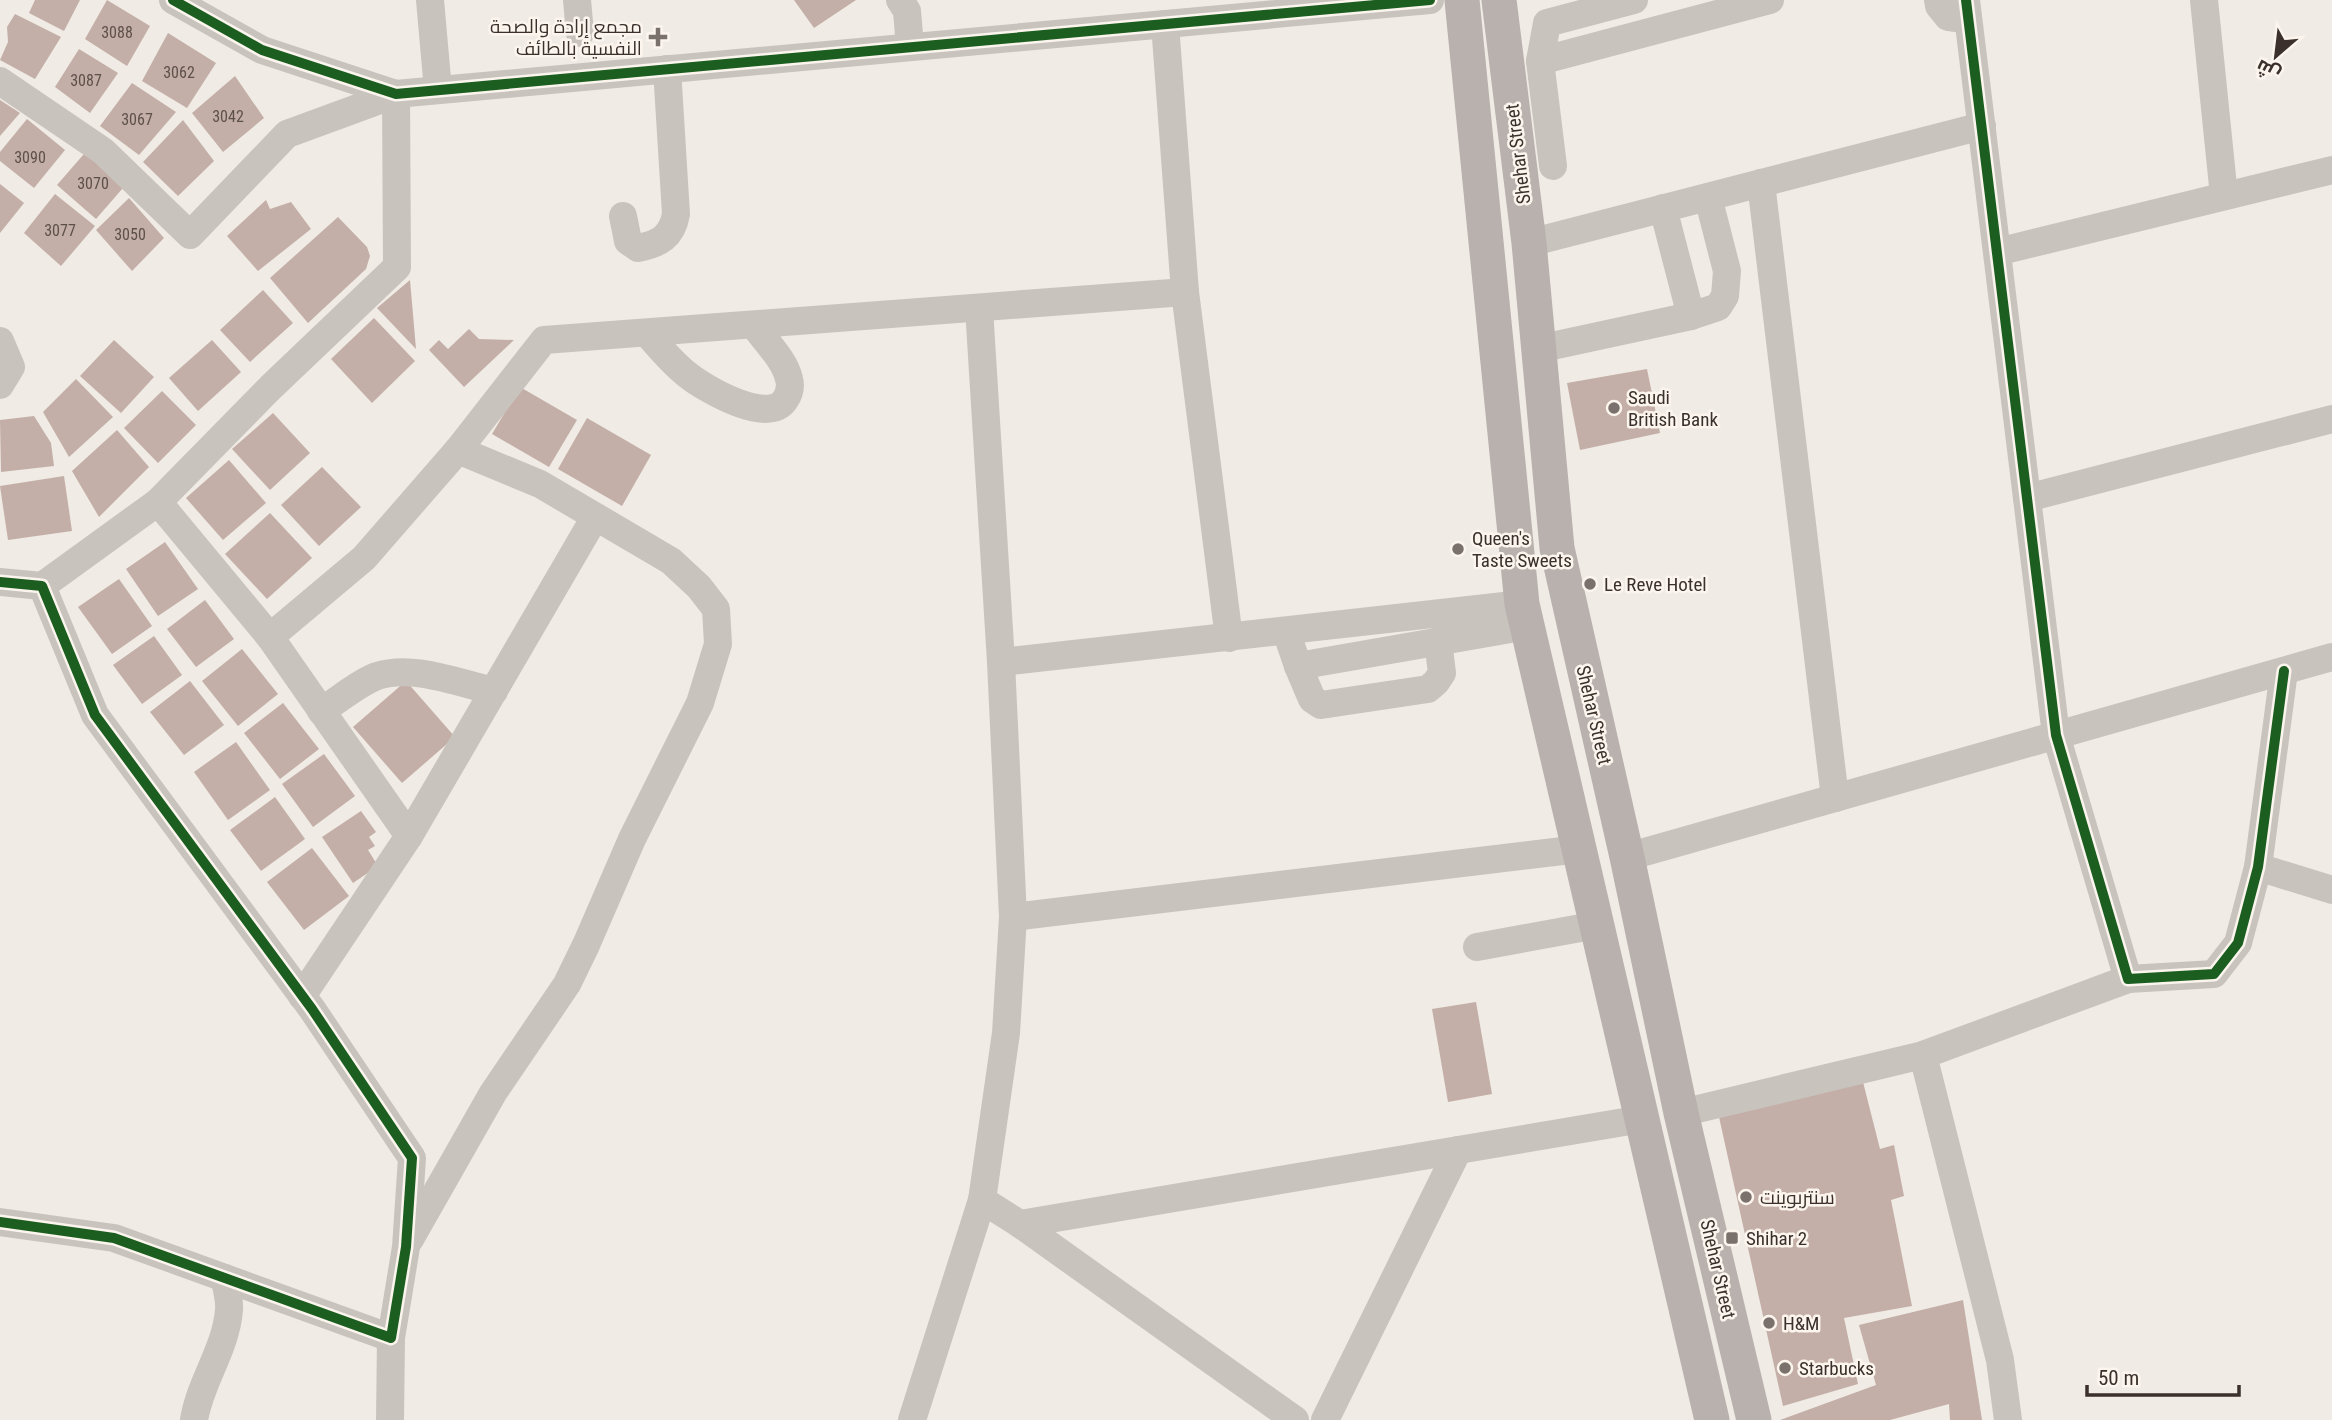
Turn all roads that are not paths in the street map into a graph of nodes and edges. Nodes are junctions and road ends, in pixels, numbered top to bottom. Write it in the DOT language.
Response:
graph roads {
  1 [pos="173,0"];
  2 [pos="430,0"];
  3 [pos="577,0"];
  4 [pos="900,0"];
  5 [pos="1430,0"];
  6 [pos="1462,0"];
  7 [pos="1499,0"];
  8 [pos="1634,0"];
  9 [pos="1770,0"];
  10 [pos="1938,0"];
  11 [pos="2204,0"];
  12 [pos="1967,10"];
  13 [pos="1552,12"];
  14 [pos="1165,24"];
  15 [pos="580,33"];
  16 [pos="910,47"];
  17 [pos="1540,61"];
  18 [pos="667,69"];
  19 [pos="0,81"];
  20 [pos="438,90"];
  21 [pos="396,94"];
  22 [pos="1982,126"];
  23 [pos="1553,166"];
  24 [pos="2332,170"];
  25 [pos="1761,183"];
  26 [pos="2224,196"];
  27 [pos="1707,197"];
  28 [pos="1662,208"];
  29 [pos="623,216"];
  30 [pos="1528,243"];
  31 [pos="1997,252"];
  32 [pos="1185,292"];
  33 [pos="979,308"];
  34 [pos="1691,316"];
  35 [pos="754,325"];
  36 [pos="647,333"];
  37 [pos="0,341"];
  38 [pos="1538,349"];
  39 [pos="0,385"];
  40 [pos="2332,419"];
  41 [pos="458,450"];
  42 [pos="2027,498"];
  43 [pos="158,502"];
  44 [pos="595,517"];
  45 [pos="0,582"];
  46 [pos="42,586"];
  47 [pos="1525,615"];
  48 [pos="1286,631"];
  49 [pos="270,637"];
  50 [pos="1228,638"];
  51 [pos="1438,641"];
  52 [pos="2332,657"];
  53 [pos="1001,662"];
  54 [pos="1298,666"];
  55 [pos="2284,671"];
  56 [pos="494,691"];
  57 [pos="321,711"];
  58 [pos="2056,735"];
  59 [pos="1835,798"];
  60 [pos="409,836"];
  61 [pos="1579,849"];
  62 [pos="1626,857"];
  63 [pos="2258,867"];
  64 [pos="2332,890"];
  65 [pos="1013,917"];
  66 [pos="1597,925"];
  67 [pos="1477,947"];
  68 [pos="2128,979"];
  69 [pos="302,996"];
  70 [pos="1923,1055"];
  71 [pos="1681,1114"];
  72 [pos="1642,1119"];
  73 [pos="1458,1150"];
  74 [pos="982,1200"];
  75 [pos="0,1223"];
  76 [pos="1020,1224"];
  77 [pos="406,1247"];
  78 [pos="225,1278"];
  79 [pos="391,1338"];
  80 [pos="194,1420"];
  81 [pos="390,1420"];
  82 [pos="912,1420"];
  83 [pos="1295,1420"];
  84 [pos="1325,1420"];
  85 [pos="1713,1420"];
  86 [pos="1754,1420"];
  87 [pos="2008,1420"];
  1 -- 21 [label="street"];
  2 -- 20 [label="street"];
  3 -- 15 [label="street"];
  4 -- 16 [label="street"];
  5 -- 14 [label="street"];
  6 -- 47 [label="main road, Shehar Street"];
  7 -- 30 [label="main road, Shehar Street"];
  8 -- 13 [label="street"];
  9 -- 17 [label="street"];
  10 -- 12 [label="street"];
  11 -- 26 [label="street"];
  12 -- 22 [label="street"];
  13 -- 17 [label="street"];
  14 -- 16 [label="street"];
  14 -- 32 [label="street"];
  16 -- 18 [label="street"];
  17 -- 23 [label="street"];
  18 -- 20 [label="street"];
  18 -- 29 [label="street"];
  19 -- 21 [label="street"];
  20 -- 21 [label="street"];
  21 -- 43 [label="street"];
  22 -- 25 [label="street"];
  22 -- 31 [label="street"];
  24 -- 26 [label="street"];
  25 -- 27 [label="street"];
  25 -- 59 [label="street"];
  26 -- 31 [label="street"];
  27 -- 28 [label="street"];
  27 -- 34 [label="street"];
  28 -- 30 [label="street"];
  28 -- 34 [label="street"];
  30 -- 38 [label="main road, Shehar Street"];
  31 -- 42 [label="street"];
  32 -- 33 [label="street"];
  32 -- 50 [label="street"];
  33 -- 35 [label="street"];
  33 -- 53 [label="street"];
  34 -- 38 [label="street"];
  35 -- 36 [label="street"];
  35 -- 36 [label="street"];
  36 -- 41 [label="street"];
  37 -- 39 [label="street"];
  38 -- 62 [label="main road, Shehar Street"];
  40 -- 42 [label="street"];
  41 -- 44 [label="street"];
  41 -- 49 [label="street"];
  42 -- 58 [label="street"];
  43 -- 46 [label="street"];
  43 -- 49 [label="street"];
  44 -- 56 [label="street"];
  44 -- 77 [label="street"];
  45 -- 46 [label="street"];
  46 -- 69 [label="street"];
  47 -- 48 [label="street"];
  47 -- 51 [label="street"];
  47 -- 61 [label="main road, Shehar Street"];
  48 -- 50 [label="street"];
  48 -- 54 [label="street"];
  49 -- 57 [label="street"];
  50 -- 53 [label="street"];
  51 -- 54 [label="street"];
  51 -- 54 [label="street"];
  52 -- 55 [label="street"];
  53 -- 65 [label="street"];
  55 -- 58 [label="street"];
  55 -- 63 [label="street"];
  56 -- 57 [label="street"];
  56 -- 60 [label="street"];
  57 -- 60 [label="street"];
  58 -- 59 [label="street"];
  58 -- 68 [label="street"];
  59 -- 62 [label="street"];
  60 -- 69 [label="street"];
  61 -- 65 [label="street"];
  61 -- 66 [label="main road, Shehar Street"];
  62 -- 71 [label="main road, Shehar Street"];
  63 -- 64 [label="street"];
  63 -- 68 [label="street"];
  65 -- 74 [label="street"];
  66 -- 67 [label="street"];
  66 -- 72 [label="main road, Shehar Street"];
  68 -- 70 [label="street"];
  69 -- 77 [label="street"];
  70 -- 71 [label="street"];
  70 -- 87 [label="street"];
  71 -- 86 [label="main road, Shehar Street"];
  72 -- 73 [label="street"];
  72 -- 85 [label="main road, Shehar Street"];
  73 -- 76 [label="street"];
  73 -- 84 [label="street"];
  74 -- 76 [label="street"];
  74 -- 82 [label="street"];
  75 -- 78 [label="street"];
  76 -- 83 [label="street"];
  77 -- 79 [label="street"];
  78 -- 79 [label="street"];
  78 -- 80 [label="street"];
  79 -- 81 [label="street"];
}
